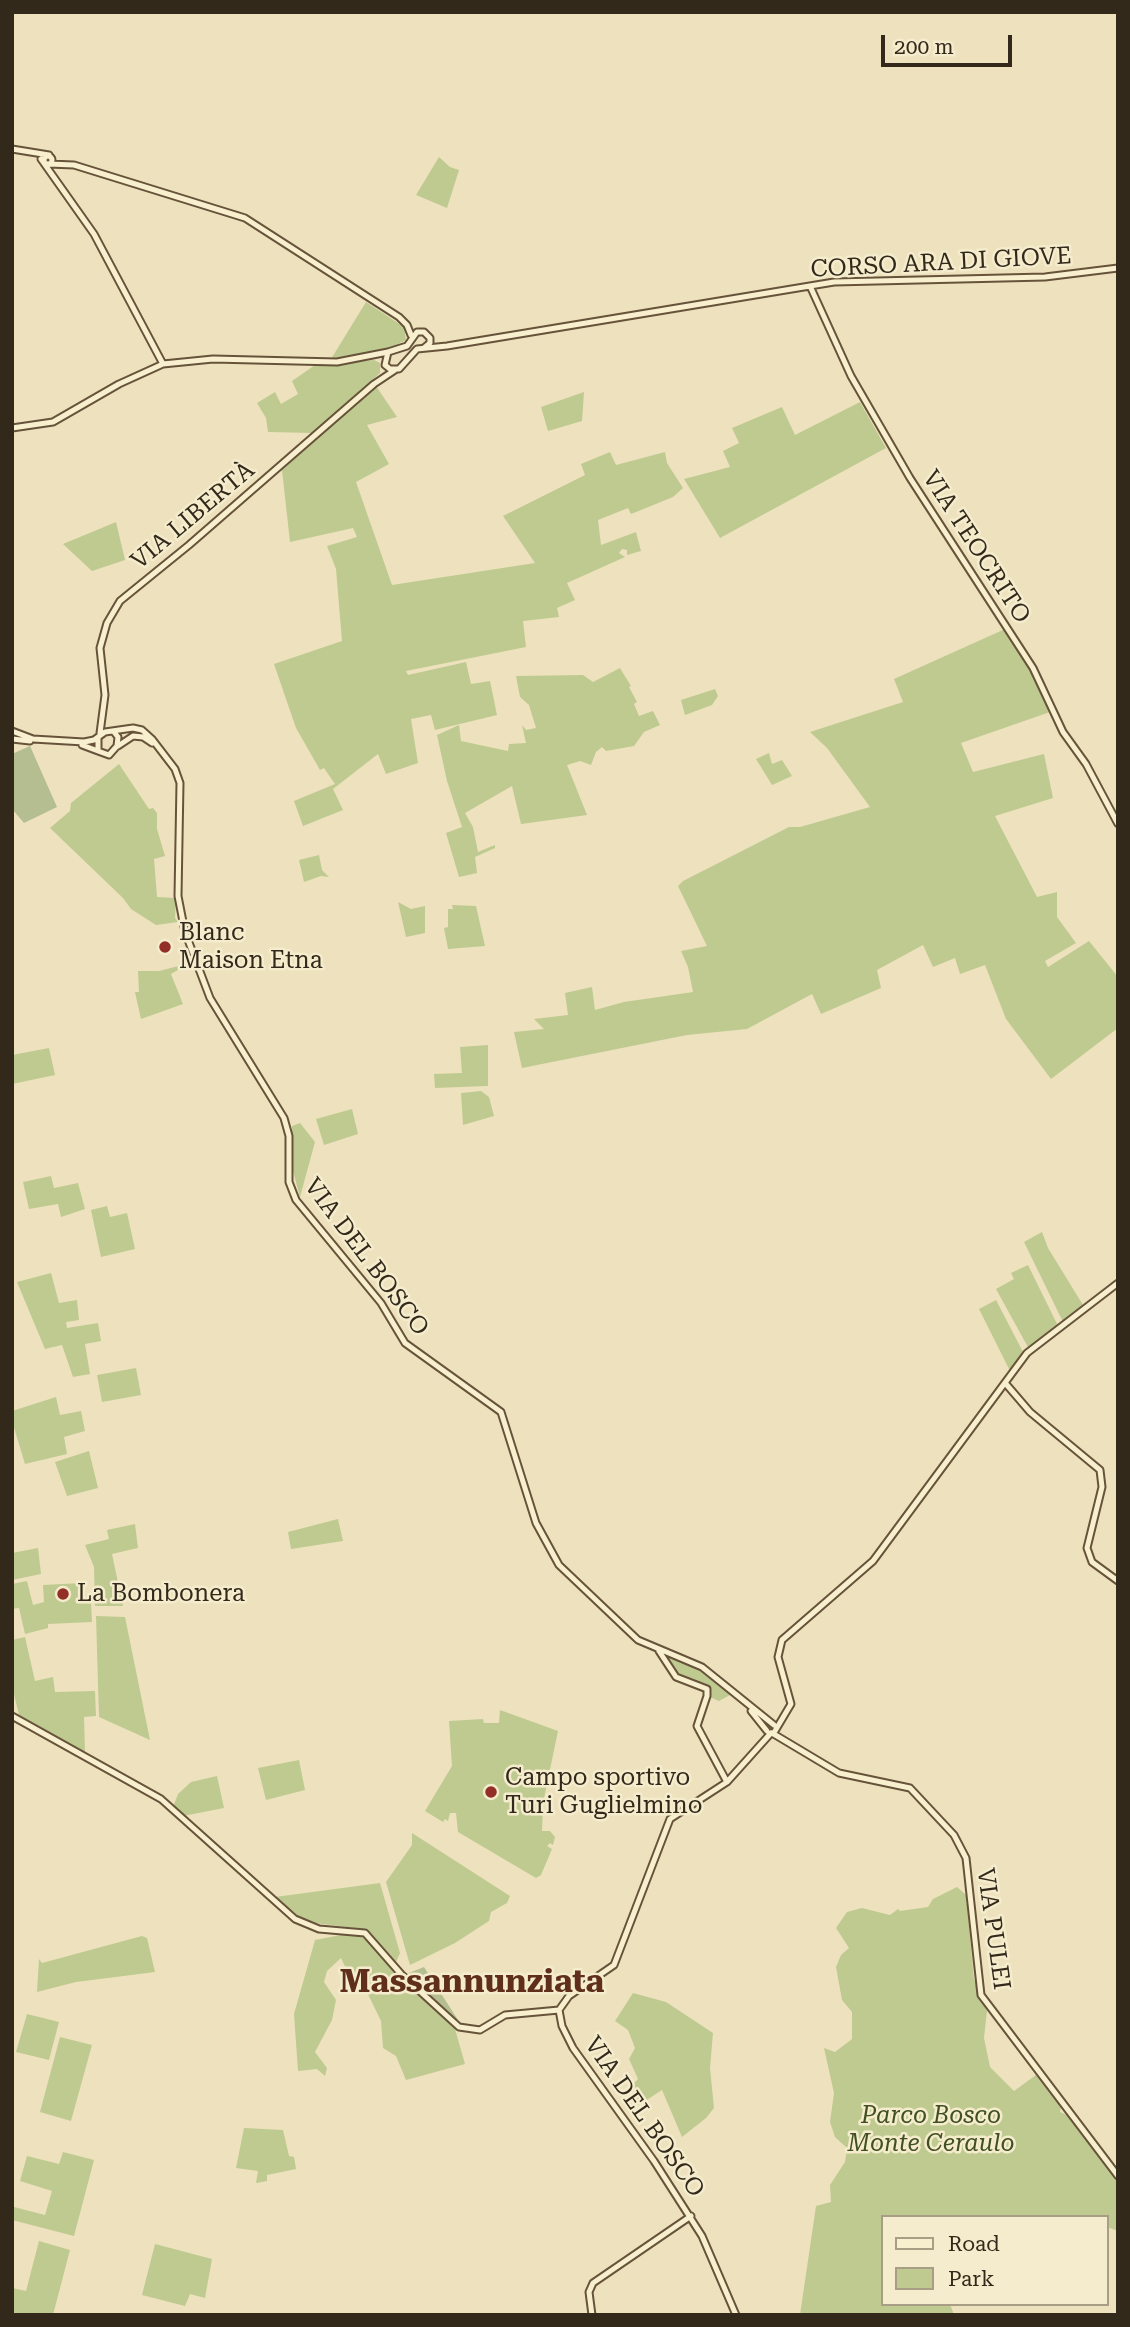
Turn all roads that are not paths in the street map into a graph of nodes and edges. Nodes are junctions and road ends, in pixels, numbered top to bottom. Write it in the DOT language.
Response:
graph roads {
  1 [pos="15,150"];
  2 [pos="49,161"];
  3 [pos="74,165"];
  4 [pos="57,182"];
  5 [pos="1118,268"];
  6 [pos="810,286"];
  7 [pos="399,317"];
  8 [pos="424,332"];
  9 [pos="411,335"];
  10 [pos="430,340"];
  11 [pos="462,343"];
  12 [pos="424,348"];
  13 [pos="388,352"];
  14 [pos="365,358"];
  15 [pos="163,364"];
  16 [pos="385,365"];
  17 [pos="395,370"];
  18 [pos="374,384"];
  19 [pos="12,428"];
  20 [pos="105,708"];
  21 [pos="12,731"];
  22 [pos="113,731"];
  23 [pos="99,737"];
  24 [pos="12,739"];
  25 [pos="117,746"];
  26 [pos="160,749"];
  27 [pos="98,751"];
  28 [pos="1118,824"];
  29 [pos="1118,1283"];
  30 [pos="1006,1384"];
  31 [pos="1118,1581"];
  32 [pos="659,1651"];
  33 [pos="741,1700"];
  34 [pos="12,1716"];
  35 [pos="771,1728"];
  36 [pos="727,1782"];
  37 [pos="558,2010"];
  38 [pos="1118,2176"];
  39 [pos="691,2216"];
  40 [pos="592,2315"];
  41 [pos="736,2315"];
  1 -- 2 [label="main road"];
  2 -- 3 [label="main road"];
  2 -- 3 [label="main road"];
  2 -- 4 [label="main road"];
  2 -- 4 [label="main road"];
  3 -- 7 [label="main road"];
  4 -- 15 [label="main road"];
  5 -- 6 [label="main road, CORSO ARA DI GIOVE"];
  6 -- 11 [label="main road, CORSO ARA DI GIOVE"];
  6 -- 28 [label="main road, VIA TEOCRITO"];
  7 -- 8 [label="main road"];
  7 -- 9 [label="main road"];
  8 -- 9 [label="main road"];
  8 -- 10 [label="main road"];
  9 -- 13 [label="main road"];
  10 -- 11 [label="main road"];
  10 -- 12 [label="main road"];
  11 -- 12 [label="main road"];
  12 -- 17 [label="main road"];
  13 -- 14 [label="main road"];
  13 -- 16 [label="main road"];
  14 -- 15 [label="main road"];
  14 -- 16 [label="main road"];
  15 -- 19 [label="main road"];
  16 -- 17 [label="main road"];
  16 -- 18 [label="main road"];
  17 -- 18 [label="main road"];
  18 -- 20 [label="main road, VIA LIBERTÀ"];
  20 -- 22 [label="main road"];
  20 -- 23 [label="main road"];
  21 -- 23 [label="main road"];
  22 -- 23 [label="main road"];
  22 -- 25 [label="main road"];
  22 -- 26 [label="main road"];
  23 -- 27 [label="main road"];
  24 -- 27 [label="main road"];
  25 -- 26 [label="main road"];
  25 -- 27 [label="main road"];
  26 -- 32 [label="main road, VIA DEL BOSCO"];
  29 -- 30 [label="main road"];
  30 -- 31 [label="main road"];
  30 -- 35 [label="main road"];
  32 -- 33 [label="main road"];
  32 -- 36 [label="main road, VIA DEL BOSCO"];
  33 -- 35 [label="main road"];
  33 -- 35 [label="main road"];
  34 -- 37 [label="main road"];
  35 -- 36 [label="main road"];
  35 -- 38 [label="main road, VIA PULEI"];
  36 -- 37 [label="main road"];
  37 -- 39 [label="main road, VIA DEL BOSCO"];
  39 -- 40 [label="main road"];
  39 -- 41 [label="main road, VIA DEL BOSCO"];
}
